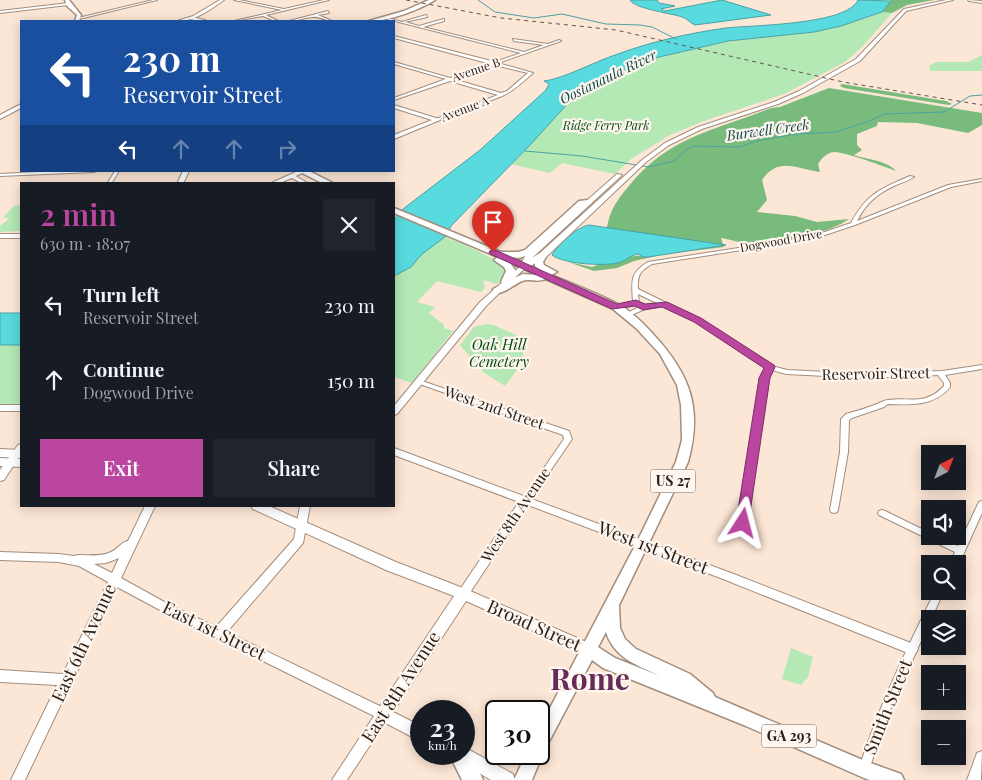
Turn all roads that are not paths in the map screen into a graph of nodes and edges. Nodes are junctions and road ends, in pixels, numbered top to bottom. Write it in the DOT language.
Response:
graph roads {
  1 [pos="156,0"];
  2 [pos="222,0"];
  3 [pos="235,0"];
  4 [pos="328,0"];
  5 [pos="433,0"];
  6 [pos="940,0"];
  7 [pos="951,0"];
  8 [pos="969,0"];
  9 [pos="68,2"];
  10 [pos="982,2"];
  11 [pos="285,10"];
  12 [pos="0,12"];
  13 [pos="328,12"];
  14 [pos="309,14"];
  15 [pos="263,15"];
  16 [pos="314,15"];
  17 [pos="426,16"];
  18 [pos="191,18"];
  19 [pos="384,18"];
  20 [pos="78,20"];
  21 [pos="183,20"];
  22 [pos="200,20"];
  23 [pos="240,20"];
  24 [pos="275,20"];
  25 [pos="294,20"];
  26 [pos="328,20"];
  27 [pos="375,20"];
  28 [pos="392,20"];
  29 [pos="443,20"];
  30 [pos="395,21"];
  31 [pos="400,22"];
  32 [pos="418,27"];
  33 [pos="395,37"];
  34 [pos="514,40"];
  35 [pos="559,41"];
  36 [pos="548,45"];
  37 [pos="525,53"];
  38 [pos="395,63"];
  39 [pos="496,63"];
  40 [pos="449,80"];
  41 [pos="503,95"];
  42 [pos="395,98"];
  43 [pos="20,106"];
  44 [pos="395,106"];
  45 [pos="0,117"];
  46 [pos="437,120"];
  47 [pos="395,136"];
  48 [pos="639,159"];
  49 [pos="70,172"];
  50 [pos="301,172"];
  51 [pos="305,172"];
  52 [pos="0,175"];
  53 [pos="623,175"];
  54 [pos="292,176"];
  55 [pos="912,177"];
  56 [pos="982,180"];
  57 [pos="277,182"];
  58 [pos="303,182"];
  59 [pos="327,182"];
  60 [pos="588,202"];
  61 [pos="395,210"];
  62 [pos="853,224"];
  63 [pos="0,236"];
  64 [pos="20,236"];
  65 [pos="468,242"];
  66 [pos="495,253"];
  67 [pos="543,255"];
  68 [pos="524,266"];
  69 [pos="552,279"];
  70 [pos="506,282"];
  71 [pos="635,290"];
  72 [pos="496,291"];
  73 [pos="605,302"];
  74 [pos="636,303"];
  75 [pos="664,304"];
  76 [pos="616,307"];
  77 [pos="643,307"];
  78 [pos="627,315"];
  79 [pos="982,366"];
  80 [pos="770,367"];
  81 [pos="940,373"];
  82 [pos="419,382"];
  83 [pos="0,408"];
  84 [pos="20,408"];
  85 [pos="395,411"];
  86 [pos="568,436"];
  87 [pos="395,450"];
  88 [pos="0,453"];
  89 [pos="15,457"];
  90 [pos="0,477"];
  91 [pos="526,500"];
  92 [pos="982,504"];
  93 [pos="150,507"];
  94 [pos="259,507"];
  95 [pos="305,507"];
  96 [pos="834,510"];
  97 [pos="882,514"];
  98 [pos="743,523"];
  99 [pos="141,526"];
  100 [pos="302,526"];
  101 [pos="644,544"];
  102 [pos="960,551"];
  103 [pos="958,555"];
  104 [pos="0,556"];
  105 [pos="72,559"];
  106 [pos="113,580"];
  107 [pos="463,594"];
  108 [pos="936,600"];
  109 [pos="613,604"];
  110 [pos="218,633"];
  111 [pos="912,649"];
  112 [pos="588,650"];
  113 [pos="0,676"];
  114 [pos="68,680"];
  115 [pos="714,705"];
  116 [pos="383,714"];
  117 [pos="550,724"];
  118 [pos="410,728"];
  119 [pos="982,758"];
  120 [pos="475,762"];
  121 [pos="465,765"];
  122 [pos="530,765"];
  123 [pos="864,769"];
  124 [pos="18,780"];
  125 [pos="339,780"];
  126 [pos="474,780"];
  127 [pos="506,780"];
  128 [pos="522,780"];
  129 [pos="882,780"];
  130 [pos="895,780"];
  131 [pos="974,780"];
  1 -- 20 [label="street"];
  2 -- 18 [label="street"];
  3 -- 11 [label="street"];
  4 -- 11 [label="street"];
  5 -- 19 [label="main road"];
  6 -- 48 [label="main road"];
  7 -- 48 [label="main road"];
  8 -- 10 [label="street"];
  9 -- 12 [label="street"];
  9 -- 20 [label="main road"];
  11 -- 15 [label="street"];
  13 -- 16 [label="street"];
  14 -- 16 [label="street"];
  15 -- 23 [label="street"];
  15 -- 24 [label="street"];
  16 -- 25 [label="street"];
  16 -- 26 [label="street"];
  17 -- 31 [label="street"];
  18 -- 21 [label="street"];
  18 -- 22 [label="street"];
  19 -- 27 [label="main road"];
  19 -- 28 [label="street"];
  29 -- 32 [label="street"];
  30 -- 31 [label="street"];
  31 -- 32 [label="street"];
  32 -- 37 [label="street"];
  33 -- 39 [label="street"];
  34 -- 36 [label="street"];
  35 -- 36 [label="street, Avenue B"];
  36 -- 37 [label="street, Avenue B"];
  37 -- 39 [label="street, Avenue B"];
  38 -- 40 [label="street"];
  39 -- 40 [label="street, Avenue B"];
  39 -- 41 [label="street, Avenue A"];
  40 -- 41 [label="street"];
  40 -- 42 [label="street, Avenue B"];
  41 -- 46 [label="street, Avenue A"];
  43 -- 45 [label="main road"];
  44 -- 46 [label="street"];
  46 -- 47 [label="street, Avenue A"];
  48 -- 53 [label="main road"];
  49 -- 52 [label="street"];
  50 -- 54 [label="street"];
  51 -- 59 [label="main road"];
  53 -- 60 [label="main road"];
  53 -- 67 [label="main road"];
  54 -- 57 [label="street"];
  54 -- 58 [label="street"];
  55 -- 62 [label="street"];
  56 -- 62 [label="street, Dogwood Drive"];
  60 -- 66 [label="main road"];
  60 -- 68 [label="main road"];
  61 -- 65 [label="main road, US 27"];
  62 -- 71 [label="street, Dogwood Drive"];
  63 -- 64 [label="street"];
  65 -- 66 [label="main road, US 27"];
  65 -- 70 [label="main road"];
  66 -- 68 [label="main road, US 27"];
  67 -- 68 [label="main road"];
  67 -- 73 [label="main road"];
  68 -- 69 [label="main road, US 27"];
  68 -- 70 [label="street"];
  69 -- 72 [label="main road"];
  69 -- 73 [label="main road, US 27"];
  70 -- 72 [label="street"];
  71 -- 74 [label="street, Dogwood Drive"];
  71 -- 75 [label="street, Reservoir Street"];
  72 -- 82 [label="street"];
  73 -- 76 [label="main road, US 27"];
  74 -- 76 [label="street"];
  74 -- 77 [label="street"];
  75 -- 77 [label="street"];
  75 -- 80 [label="street, Reservoir Street"];
  76 -- 78 [label="main road, US 27"];
  77 -- 78 [label="street"];
  78 -- 101 [label="main road, US 27"];
  79 -- 81 [label="street, Reservoir Street"];
  80 -- 81 [label="street, Reservoir Street"];
  80 -- 98 [label="street"];
  81 -- 96 [label="street"];
  82 -- 85 [label="street"];
  82 -- 86 [label="street, West 2nd Street"];
  83 -- 84 [label="street"];
  86 -- 91 [label="street, West 8th Avenue"];
  87 -- 91 [label="street, West 1st Street"];
  88 -- 89 [label="main road"];
  89 -- 90 [label="street"];
  91 -- 101 [label="street, West 1st Street"];
  91 -- 107 [label="street, West 8th Avenue"];
  92 -- 102 [label="street"];
  93 -- 99 [label="street, East 6th Avenue"];
  94 -- 100 [label="main road, Broad Street"];
  95 -- 100 [label="street"];
  97 -- 102 [label="street"];
  99 -- 105 [label="street"];
  99 -- 106 [label="street, East 6th Avenue"];
  100 -- 107 [label="main road, Broad Street"];
  100 -- 110 [label="street"];
  101 -- 109 [label="main road, US 27"];
  101 -- 111 [label="street, West 1st Street"];
  102 -- 103 [label="street"];
  104 -- 105 [label="street, East 1st Street"];
  105 -- 106 [label="street, East 1st Street"];
  106 -- 110 [label="street, East 1st Street"];
  106 -- 114 [label="street, East 6th Avenue"];
  107 -- 112 [label="main road, Broad Street"];
  107 -- 116 [label="main road, East 8th Avenue"];
  108 -- 111 [label="street, Smith Street"];
  109 -- 112 [label="main road, US 27"];
  109 -- 115 [label="main road"];
  110 -- 116 [label="street, East 1st Street"];
  111 -- 123 [label="street, Smith Street"];
  112 -- 115 [label="main road, Broad Street / GA 293"];
  112 -- 117 [label="main road, US 27"];
  113 -- 114 [label="street"];
  114 -- 124 [label="street, East 6th Avenue"];
  115 -- 123 [label="main road, Broad Street / GA 293"];
  116 -- 118 [label="main road, East 1st Street"];
  116 -- 125 [label="street, East 8th Avenue"];
  119 -- 131 [label="street"];
  120 -- 127 [label="main road"];
  121 -- 126 [label="main road"];
  122 -- 128 [label="main road"];
  123 -- 129 [label="main road"];
  123 -- 130 [label="main road, Broad Street / GA 293"];
}
